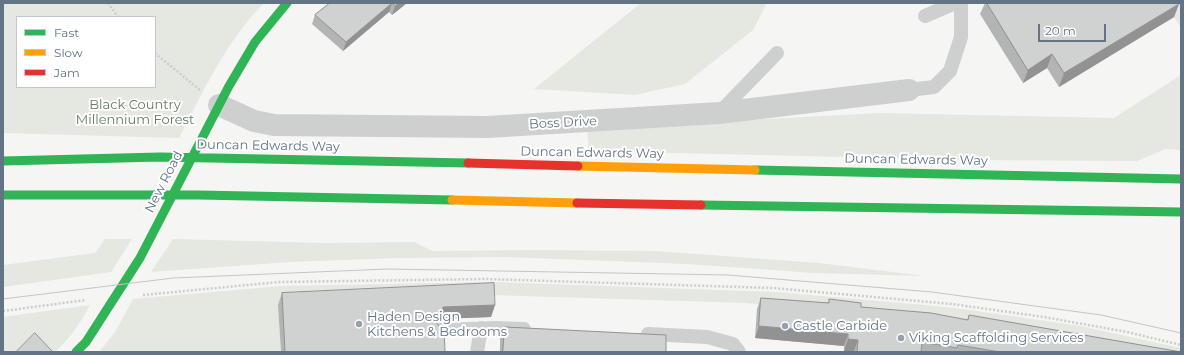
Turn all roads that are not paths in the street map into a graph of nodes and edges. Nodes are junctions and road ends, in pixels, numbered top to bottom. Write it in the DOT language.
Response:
graph roads {
  1 [pos="287,3"];
  2 [pos="955,3"];
  3 [pos="961,3"];
  4 [pos="925,16"];
  5 [pos="777,53"];
  6 [pos="909,90"];
  7 [pos="219,106"];
  8 [pos="719,113"];
  9 [pos="3,161"];
  10 [pos="1181,179"];
  11 [pos="3,195"];
  12 [pos="1181,212"];
  13 [pos="481,328"];
  14 [pos="439,330"];
  15 [pos="535,330"];
  16 [pos="637,334"];
  17 [pos="76,352"];
  18 [pos="477,352"];
  19 [pos="739,352"];
  1 -- 7 [label="main road, New Road"];
  2 -- 4 [label="lane"];
  3 -- 6 [label="lane"];
  5 -- 8 [label="lane"];
  6 -- 8 [label="street, Boss Drive"];
  7 -- 8 [label="street, Boss Drive"];
  7 -- 17 [label="main road, New Road"];
  9 -- 10 [label="main road, Duncan Edwards Way"];
  11 -- 12 [label="main road"];
  13 -- 14 [label="lane"];
  13 -- 15 [label="lane"];
  13 -- 18 [label="lane"];
  16 -- 19 [label="lane"];
}
